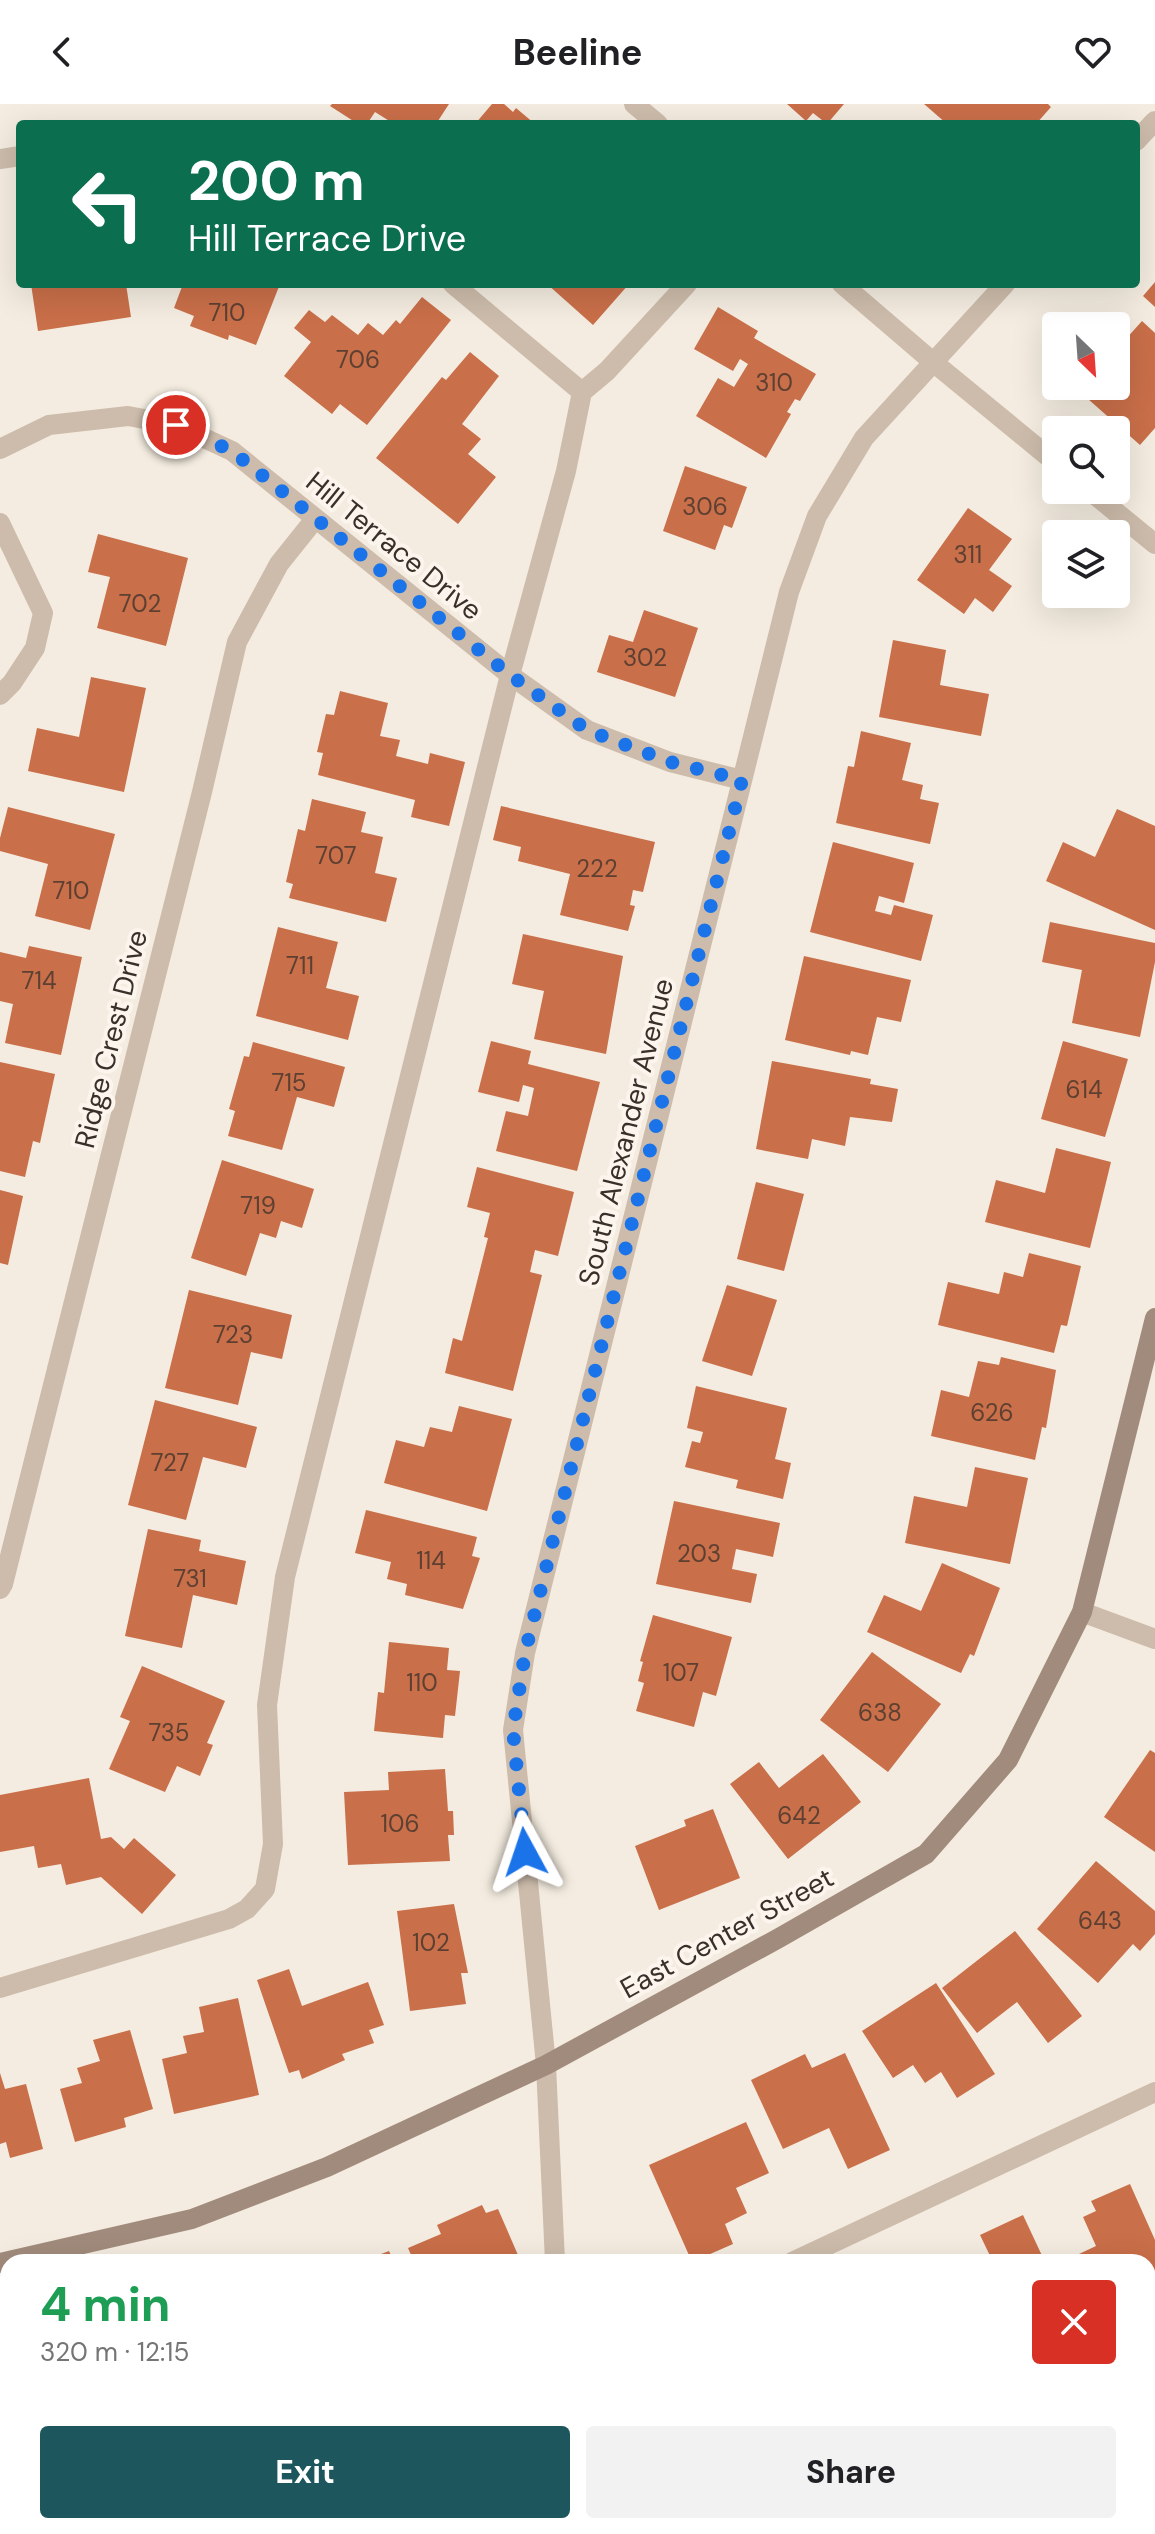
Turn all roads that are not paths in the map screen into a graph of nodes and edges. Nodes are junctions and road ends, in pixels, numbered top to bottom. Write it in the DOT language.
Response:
graph roads {
  1 [pos="634,104"];
  2 [pos="653,120"];
  3 [pos="1155,121"];
  4 [pos="1140,137"];
  5 [pos="458,288"];
  6 [pos="683,288"];
  7 [pos="847,288"];
  8 [pos="1001,288"];
  9 [pos="933,362"];
  10 [pos="582,392"];
  11 [pos="0,449"];
  12 [pos="1042,452"];
  13 [pos="1106,504"];
  14 [pos="315,519"];
  15 [pos="0,523"];
  16 [pos="1155,544"];
  17 [pos="510,675"];
  18 [pos="0,695"];
  19 [pos="742,780"];
  20 [pos="1155,1318"];
  21 [pos="0,1589"];
  22 [pos="1082,1612"];
  23 [pos="1155,1639"];
  24 [pos="0,1988"];
  25 [pos="546,2065"];
  26 [pos="1155,2092"];
  27 [pos="39,2254"];
  28 [pos="555,2254"];
  29 [pos="809,2254"];
  1 -- 2 [label="street"];
  3 -- 4 [label="street"];
  5 -- 10 [label="street"];
  6 -- 10 [label="street"];
  7 -- 9 [label="street"];
  8 -- 9 [label="street, South Alexander Avenue"];
  9 -- 12 [label="street"];
  9 -- 19 [label="street, South Alexander Avenue"];
  10 -- 17 [label="street"];
  11 -- 14 [label="street, Hill Terrace Drive"];
  13 -- 16 [label="street"];
  14 -- 17 [label="street, Hill Terrace Drive"];
  14 -- 21 [label="street, Ridge Crest Drive"];
  15 -- 18 [label="street"];
  17 -- 19 [label="street, Hill Terrace Drive"];
  17 -- 24 [label="street"];
  19 -- 25 [label="street, South Alexander Avenue"];
  20 -- 22 [label="street, East Center Street"];
  22 -- 23 [label="street"];
  22 -- 25 [label="street, East Center Street"];
  25 -- 27 [label="street, East Center Street"];
  25 -- 28 [label="street, South Alexander Avenue"];
  26 -- 29 [label="street"];
}
